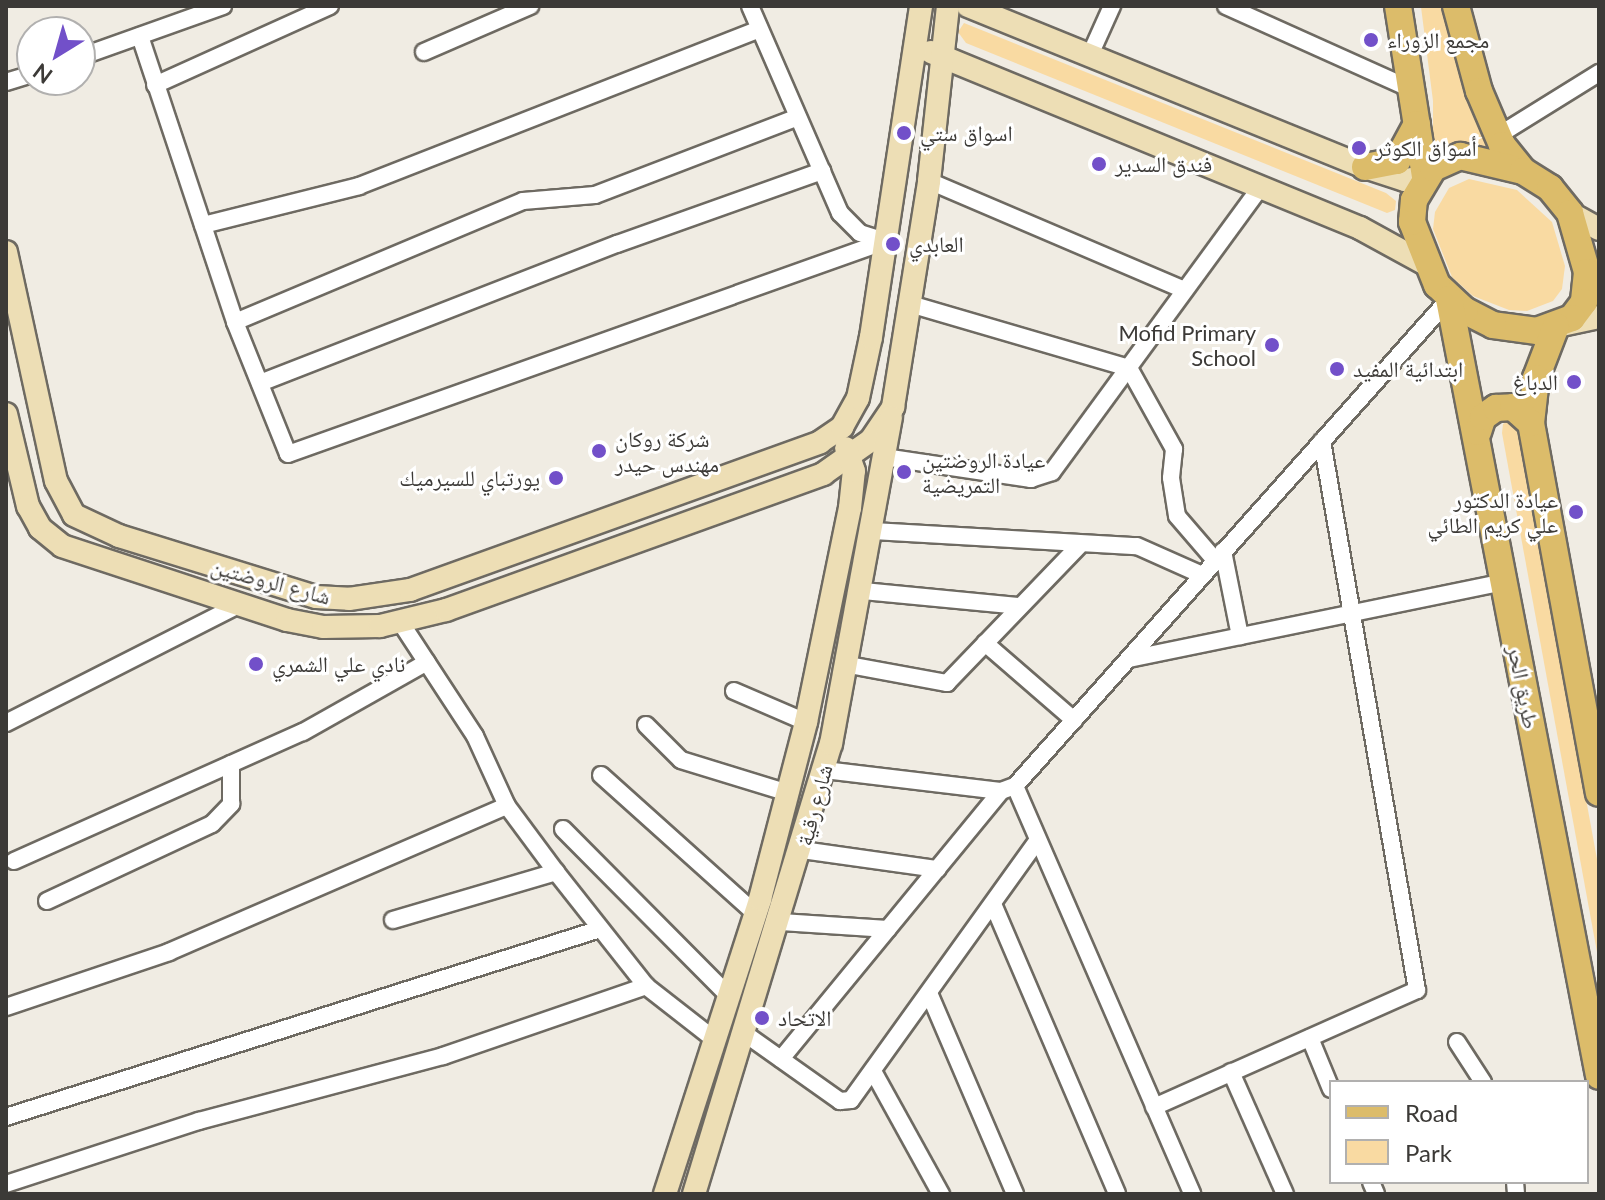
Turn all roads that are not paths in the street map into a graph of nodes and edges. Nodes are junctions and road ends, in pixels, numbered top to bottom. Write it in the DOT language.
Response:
graph roads {
  1 [pos="223,6"];
  2 [pos="330,6"];
  3 [pos="530,6"];
  4 [pos="750,6"];
  5 [pos="921,6"];
  6 [pos="948,6"];
  7 [pos="968,6"];
  8 [pos="1112,6"];
  9 [pos="1226,6"];
  10 [pos="1455,7"];
  11 [pos="1403,12"];
  12 [pos="759,29"];
  13 [pos="140,36"];
  14 [pos="914,46"];
  15 [pos="96,51"];
  16 [pos="424,52"];
  17 [pos="1090,55"];
  18 [pos="943,56"];
  19 [pos="1598,75"];
  20 [pos="155,85"];
  21 [pos="1413,90"];
  22 [pos="798,117"];
  23 [pos="1418,120"];
  24 [pos="1499,135"];
  25 [pos="1365,167"];
  26 [pos="822,171"];
  27 [pos="1523,171"];
  28 [pos="1425,177"];
  29 [pos="929,181"];
  30 [pos="1260,188"];
  31 [pos="1570,213"];
  32 [pos="203,225"];
  33 [pos="1599,229"];
  34 [pos="886,241"];
  35 [pos="6,252"];
  36 [pos="1424,263"];
  37 [pos="1185,290"];
  38 [pos="1449,299"];
  39 [pos="910,304"];
  40 [pos="1599,317"];
  41 [pos="235,322"];
  42 [pos="1556,326"];
  43 [pos="1129,368"];
  44 [pos="260,383"];
  45 [pos="890,413"];
  46 [pos="6,414"];
  47 [pos="850,416"];
  48 [pos="1531,423"];
  49 [pos="1478,432"];
  50 [pos="1322,441"];
  51 [pos="820,442"];
  52 [pos="884,457"];
  53 [pos="851,458"];
  54 [pos="12,468"];
  55 [pos="829,471"];
  56 [pos="873,531"];
  57 [pos="1079,546"];
  58 [pos="1219,556"];
  59 [pos="1202,575"];
  60 [pos="1504,582"];
  61 [pos="863,591"];
  62 [pos="239,605"];
  63 [pos="1020,606"];
  64 [pos="1350,613"];
  65 [pos="401,623"];
  66 [pos="825,636"];
  67 [pos="1240,636"];
  68 [pos="853,642"];
  69 [pos="985,643"];
  70 [pos="1129,659"];
  71 [pos="427,662"];
  72 [pos="849,665"];
  73 [pos="734,691"];
  74 [pos="1074,720"];
  75 [pos="806,722"];
  76 [pos="1593,722"];
  77 [pos="6,723"];
  78 [pos="646,725"];
  79 [pos="231,764"];
  80 [pos="1596,766"];
  81 [pos="824,770"];
  82 [pos="601,775"];
  83 [pos="1008,789"];
  84 [pos="788,793"];
  85 [pos="1599,793"];
  86 [pos="507,806"];
  87 [pos="563,829"];
  88 [pos="1038,840"];
  89 [pos="802,850"];
  90 [pos="14,861"];
  91 [pos="938,869"];
  92 [pos="556,872"];
  93 [pos="47,901"];
  94 [pos="993,904"];
  95 [pos="755,913"];
  96 [pos="393,920"];
  97 [pos="781,922"];
  98 [pos="600,929"];
  99 [pos="888,929"];
  100 [pos="646,986"];
  101 [pos="929,993"];
  102 [pos="729,996"];
  103 [pos="6,1007"];
  104 [pos="744,1033"];
  105 [pos="1310,1038"];
  106 [pos="715,1040"];
  107 [pos="1457,1042"];
  108 [pos="781,1059"];
  109 [pos="873,1071"];
  110 [pos="1231,1072"];
  111 [pos="1599,1076"];
  112 [pos="1482,1080"];
  113 [pos="1329,1084"];
  114 [pos="1154,1107"];
  115 [pos="6,1117"];
  116 [pos="6,1184"];
  117 [pos="668,1184"];
  118 [pos="696,1188"];
  119 [pos="941,1194"];
  120 [pos="1015,1194"];
  121 [pos="1117,1194"];
  122 [pos="1192,1194"];
  123 [pos="1285,1194"];
  1 -- 13 [label="street"];
  2 -- 20 [label="street"];
  3 -- 16 [label="street"];
  4 -- 12 [label="street"];
  5 -- 14 [label="main road"];
  6 -- 18 [label="main road, شارع رقية"];
  7 -- 17 [label="main road"];
  8 -- 17 [label="street"];
  9 -- 21 [label="street"];
  10 -- 24 [label="main road"];
  11 -- 21 [label="main road"];
  12 -- 22 [label="street"];
  12 -- 32 [label="street"];
  13 -- 15 [label="street"];
  13 -- 20 [label="street"];
  14 -- 18 [label="main road"];
  14 -- 34 [label="main road"];
  17 -- 25 [label="main road"];
  18 -- 29 [label="main road, شارع رقية"];
  18 -- 30 [label="main road"];
  19 -- 24 [label="street"];
  20 -- 32 [label="street"];
  21 -- 23 [label="main road"];
  22 -- 26 [label="street"];
  22 -- 41 [label="street"];
  23 -- 25 [label="main road"];
  23 -- 28 [label="main road"];
  24 -- 27 [label="main road"];
  25 -- 28 [label="main road"];
  26 -- 34 [label="street"];
  26 -- 44 [label="street"];
  27 -- 28 [label="main road"];
  27 -- 31 [label="main road"];
  28 -- 36 [label="main road"];
  29 -- 37 [label="street"];
  29 -- 39 [label="main road, شارع رقية"];
  30 -- 36 [label="main road"];
  30 -- 37 [label="street"];
  31 -- 33 [label="main road"];
  31 -- 42 [label="main road"];
  32 -- 41 [label="street"];
  34 -- 44 [label="street"];
  34 -- 47 [label="main road"];
  35 -- 51 [label="main road, شارع الروضتين"];
  36 -- 38 [label="main road"];
  37 -- 43 [label="street"];
  38 -- 42 [label="main road"];
  38 -- 49 [label="main road, طريق الحر"];
  38 -- 50 [label="street"];
  39 -- 43 [label="street"];
  39 -- 45 [label="main road, شارع رقية"];
  40 -- 42 [label="main road"];
  41 -- 44 [label="street"];
  42 -- 48 [label="main road"];
  43 -- 52 [label="street"];
  43 -- 58 [label="street"];
  45 -- 47 [label="main road"];
  45 -- 52 [label="main road, شارع رقية"];
  45 -- 53 [label="main road, شارع الروضتين"];
  46 -- 54 [label="main road, شارع الروضتين"];
  47 -- 51 [label="main road, شارع الروضتين"];
  47 -- 53 [label="main road, شارع رقية"];
  48 -- 49 [label="main road"];
  48 -- 76 [label="main road"];
  49 -- 60 [label="main road, طريق الحر"];
  50 -- 58 [label="street"];
  50 -- 64 [label="street"];
  51 -- 55 [label="main road"];
  52 -- 56 [label="main road, شارع رقية"];
  53 -- 55 [label="main road, شارع الروضتين"];
  53 -- 66 [label="main road, شارع رقية"];
  54 -- 62 [label="main road, شارع الروضتين"];
  55 -- 65 [label="main road, شارع الروضتين"];
  56 -- 57 [label="street"];
  56 -- 61 [label="main road, شارع رقية"];
  57 -- 59 [label="street"];
  57 -- 63 [label="street"];
  58 -- 59 [label="street"];
  58 -- 67 [label="street"];
  59 -- 70 [label="street"];
  60 -- 64 [label="street"];
  60 -- 111 [label="main road, طريق الحر"];
  61 -- 63 [label="street"];
  61 -- 68 [label="main road, شارع رقية"];
  62 -- 65 [label="main road, شارع الروضتين"];
  62 -- 77 [label="street"];
  63 -- 69 [label="street"];
  64 -- 67 [label="street"];
  64 -- 105 [label="street"];
  65 -- 71 [label="street"];
  66 -- 68 [label="main road"];
  66 -- 75 [label="main road, شارع رقية"];
  67 -- 70 [label="street"];
  68 -- 72 [label="main road, شارع رقية"];
  69 -- 72 [label="street"];
  69 -- 74 [label="street"];
  70 -- 74 [label="street"];
  71 -- 79 [label="street"];
  71 -- 86 [label="street"];
  72 -- 81 [label="main road, شارع رقية"];
  73 -- 75 [label="street"];
  74 -- 83 [label="street"];
  75 -- 84 [label="main road, شارع رقية"];
  76 -- 80 [label="main road"];
  78 -- 84 [label="street"];
  79 -- 90 [label="street"];
  79 -- 93 [label="street"];
  80 -- 85 [label="main road"];
  81 -- 83 [label="street"];
  81 -- 89 [label="main road, شارع رقية"];
  82 -- 95 [label="street"];
  83 -- 88 [label="street"];
  83 -- 91 [label="street"];
  84 -- 95 [label="main road, شارع رقية"];
  86 -- 92 [label="street"];
  86 -- 103 [label="street"];
  87 -- 102 [label="street"];
  88 -- 94 [label="street"];
  88 -- 114 [label="street"];
  89 -- 91 [label="street"];
  89 -- 97 [label="main road, شارع رقية"];
  91 -- 99 [label="street"];
  92 -- 96 [label="street"];
  92 -- 98 [label="street"];
  94 -- 101 [label="street"];
  94 -- 121 [label="street"];
  95 -- 102 [label="main road, شارع رقية"];
  97 -- 99 [label="street"];
  97 -- 104 [label="main road, شارع رقية"];
  98 -- 100 [label="street"];
  98 -- 115 [label="street"];
  99 -- 108 [label="street"];
  100 -- 106 [label="street"];
  100 -- 116 [label="street"];
  101 -- 109 [label="street"];
  101 -- 120 [label="street"];
  102 -- 106 [label="main road, شارع رقية"];
  104 -- 108 [label="street"];
  104 -- 118 [label="main road, شارع رقية"];
  105 -- 110 [label="street"];
  105 -- 113 [label="street"];
  106 -- 117 [label="main road, شارع رقية"];
  107 -- 112 [label="street"];
  108 -- 109 [label="street"];
  109 -- 119 [label="street"];
  110 -- 114 [label="street"];
  110 -- 123 [label="street"];
  114 -- 122 [label="street"];
  117 -- 118 [label="main road"];
}
